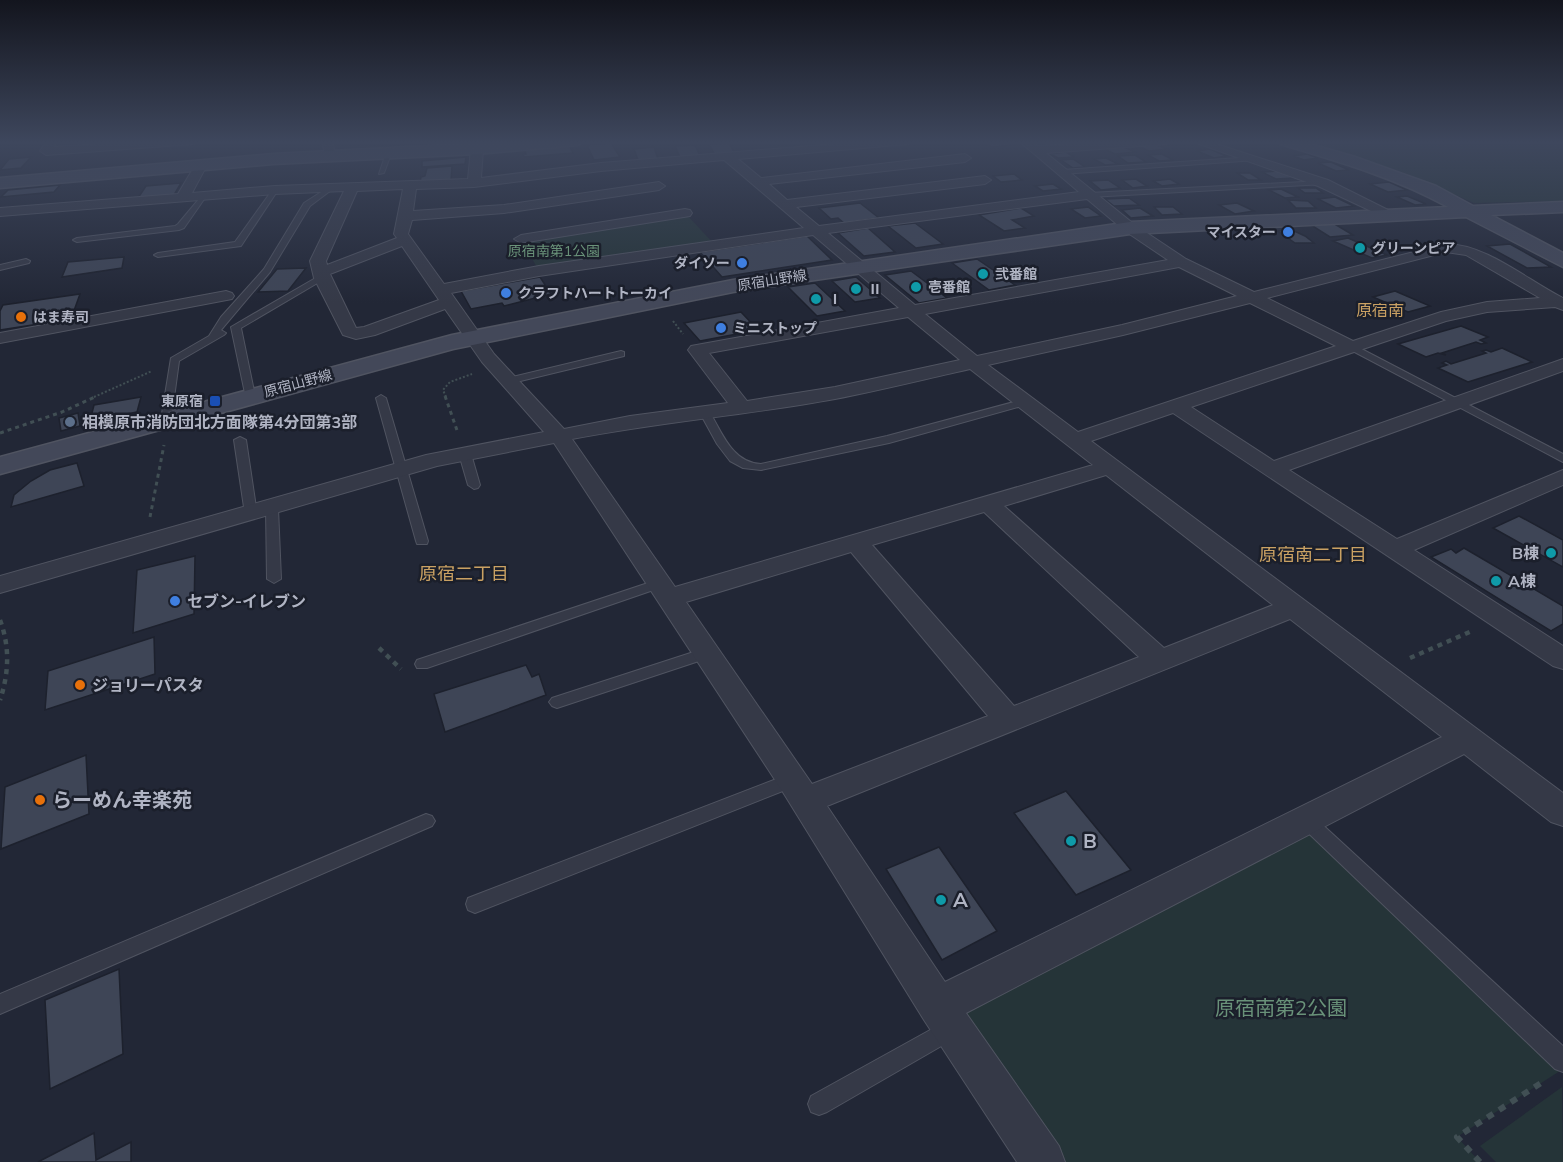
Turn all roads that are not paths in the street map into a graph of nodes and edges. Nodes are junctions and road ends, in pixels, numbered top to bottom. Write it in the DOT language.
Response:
graph roads {
  1 [pos="202,195"];
  2 [pos="204,195"];
  3 [pos="271,195"];
  4 [pos="321,195"];
  5 [pos="349,195"];
  6 [pos="409,195"];
  7 [pos="623,195"];
  8 [pos="668,195"];
  9 [pos="773,195"];
  10 [pos="940,195"];
  11 [pos="983,195"];
  12 [pos="1089,195"];
  13 [pos="1349,195"];
  14 [pos="1438,195"];
  15 [pos="183,197"];
  16 [pos="784,204"];
  17 [pos="1563,207"];
  18 [pos="0,212"];
  19 [pos="1474,212"];
  20 [pos="1390,215"];
  21 [pos="692,220"];
  22 [pos="512,224"];
  23 [pos="104,227"];
  24 [pos="406,228"];
  25 [pos="1130,228"];
  26 [pos="817,231"];
  27 [pos="94,238"];
  28 [pos="77,240"];
  29 [pos="714,244"];
  30 [pos="158,255"];
  31 [pos="26,261"];
  32 [pos="1563,261"];
  33 [pos="1181,262"];
  34 [pos="858,266"];
  35 [pos="0,268"];
  36 [pos="539,271"];
  37 [pos="322,275"];
  38 [pos="226,296"];
  39 [pos="445,296"];
  40 [pos="1248,297"];
  41 [pos="1561,303"];
  42 [pos="914,312"];
  43 [pos="236,327"];
  44 [pos="213,336"];
  45 [pos="0,338"];
  46 [pos="474,338"];
  47 [pos="1350,346"];
  48 [pos="621,354"];
  49 [pos="974,363"];
  50 [pos="1563,365"];
  51 [pos="508,381"];
  52 [pos="250,396"];
  53 [pos="381,398"];
  54 [pos="1024,402"];
  55 [pos="1456,403"];
  56 [pos="1175,406"];
  57 [pos="742,408"];
  58 [pos="705,413"];
  59 [pos="165,430"];
  60 [pos="560,437"];
  61 [pos="1074,440"];
  62 [pos="240,441"];
  63 [pos="465,454"];
  64 [pos="1563,459"];
  65 [pos="0,466"];
  66 [pos="1109,467"];
  67 [pos="1272,469"];
  68 [pos="400,470"];
  69 [pos="1563,477"];
  70 [pos="474,485"];
  71 [pos="988,503"];
  72 [pos="272,507"];
  73 [pos="251,514"];
  74 [pos="423,541"];
  75 [pos="856,542"];
  76 [pos="1394,550"];
  77 [pos="274,579"];
  78 [pos="0,585"];
  79 [pos="665,591"];
  80 [pos="1294,607"];
  81 [pos="706,652"];
  82 [pos="1559,652"];
  83 [pos="1160,660"];
  84 [pos="422,664"];
  85 [pos="557,702"];
  86 [pos="1009,720"];
  87 [pos="1467,738"];
  88 [pos="798,790"];
  89 [pos="1563,812"];
  90 [pos="426,821"];
  91 [pos="1307,821"];
  92 [pos="475,904"];
  93 [pos="0,1004"];
  94 [pos="946,1017"];
  95 [pos="1558,1068"];
  96 [pos="819,1104"];
  97 [pos="1043,1162"];
  1 -- 15 [label="street"];
  2 -- 27 [label="lane"];
  3 -- 30 [label="lane"];
  4 -- 44 [label="lane"];
  5 -- 37 [label="street"];
  6 -- 24 [label="street"];
  7 -- 22 [label="street"];
  8 -- 21 [label="street"];
  9 -- 16 [label="street"];
  10 -- 16 [label="street"];
  11 -- 26 [label="street"];
  12 -- 25 [label="street"];
  13 -- 20 [label="street"];
  14 -- 19 [label="street"];
  15 -- 18 [label="street"];
  16 -- 26 [label="street"];
  17 -- 19 [label="street, 原宿山野線"];
  19 -- 20 [label="street, 原宿山野線"];
  19 -- 32 [label="street"];
  20 -- 25 [label="street, 原宿山野線"];
  21 -- 22 [label="street"];
  21 -- 29 [label="street"];
  22 -- 24 [label="street"];
  22 -- 36 [label="street"];
  23 -- 27 [label="lane"];
  24 -- 37 [label="street"];
  24 -- 39 [label="street"];
  25 -- 33 [label="street"];
  25 -- 34 [label="street, 原宿山野線"];
  26 -- 29 [label="street"];
  26 -- 34 [label="street"];
  27 -- 28 [label="lane"];
  29 -- 36 [label="street"];
  31 -- 35 [label="lane"];
  33 -- 40 [label="street"];
  33 -- 42 [label="street"];
  34 -- 42 [label="street"];
  34 -- 46 [label="street, 原宿山野線"];
  36 -- 39 [label="street"];
  37 -- 39 [label="street"];
  37 -- 43 [label="lane"];
  38 -- 45 [label="street"];
  39 -- 46 [label="street"];
  40 -- 41 [label="street"];
  40 -- 47 [label="street"];
  40 -- 49 [label="street"];
  41 -- 47 [label="street"];
  42 -- 49 [label="street"];
  42 -- 57 [label="street"];
  43 -- 44 [label="lane"];
  43 -- 52 [label="lane"];
  44 -- 59 [label="lane"];
  46 -- 51 [label="street"];
  46 -- 52 [label="street, 原宿山野線"];
  47 -- 55 [label="lane"];
  47 -- 56 [label="street"];
  48 -- 51 [label="lane"];
  49 -- 54 [label="street"];
  49 -- 57 [label="street"];
  50 -- 55 [label="street"];
  51 -- 60 [label="street"];
  52 -- 59 [label="street, 原宿山野線"];
  53 -- 68 [label="lane"];
  54 -- 58 [label="lane"];
  54 -- 61 [label="street"];
  55 -- 64 [label="lane"];
  55 -- 67 [label="street"];
  56 -- 61 [label="street"];
  56 -- 67 [label="street"];
  57 -- 58 [label="street"];
  58 -- 60 [label="street"];
  59 -- 65 [label="street, 原宿山野線"];
  60 -- 63 [label="street"];
  60 -- 79 [label="street"];
  61 -- 66 [label="street"];
  62 -- 73 [label="lane"];
  63 -- 68 [label="street"];
  63 -- 70 [label="lane"];
  66 -- 71 [label="street"];
  66 -- 80 [label="street"];
  67 -- 76 [label="street"];
  68 -- 72 [label="street"];
  68 -- 74 [label="lane"];
  69 -- 76 [label="street"];
  71 -- 75 [label="street"];
  71 -- 83 [label="street"];
  72 -- 73 [label="street"];
  72 -- 77 [label="lane"];
  73 -- 78 [label="street"];
  75 -- 79 [label="street"];
  75 -- 86 [label="street"];
  76 -- 82 [label="street"];
  79 -- 81 [label="street"];
  79 -- 84 [label="lane"];
  80 -- 83 [label="street"];
  80 -- 87 [label="street"];
  81 -- 85 [label="lane"];
  81 -- 88 [label="street"];
  83 -- 86 [label="street"];
  86 -- 88 [label="street"];
  87 -- 89 [label="street"];
  87 -- 91 [label="street"];
  88 -- 92 [label="lane"];
  88 -- 94 [label="street"];
  90 -- 93 [label="lane"];
  91 -- 94 [label="street"];
  91 -- 95 [label="lane"];
  94 -- 96 [label="lane"];
  94 -- 97 [label="street"];
}
